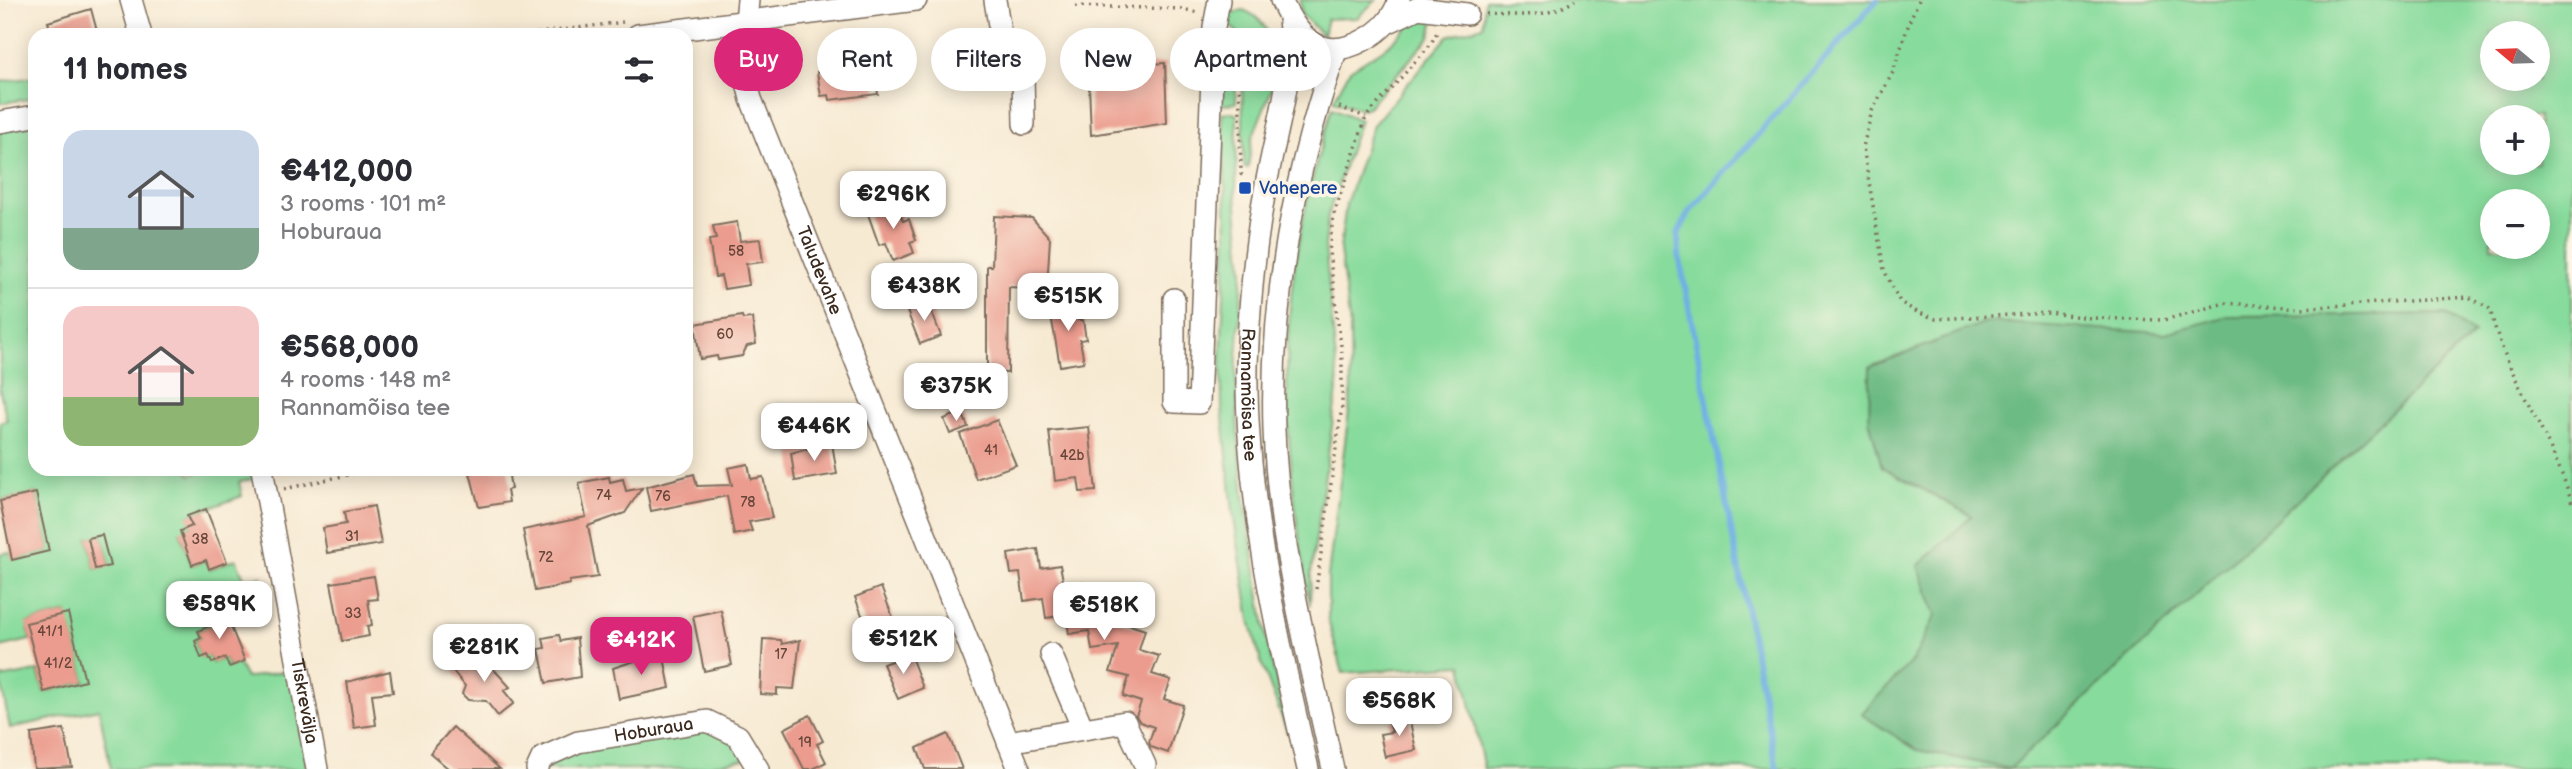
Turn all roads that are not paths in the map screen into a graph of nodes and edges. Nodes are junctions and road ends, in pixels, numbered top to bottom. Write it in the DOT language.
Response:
graph roads {
  1 [pos="131,0"];
  2 [pos="916,0"];
  3 [pos="995,0"];
  4 [pos="1219,0"];
  5 [pos="1399,0"];
  6 [pos="1285,9"];
  7 [pos="747,10"];
  8 [pos="1466,14"];
  9 [pos="1389,22"];
  10 [pos="139,28"];
  11 [pos="669,28"];
  12 [pos="1336,51"];
  13 [pos="28,117"];
  14 [pos="0,122"];
  15 [pos="1024,124"];
  16 [pos="1174,299"];
  17 [pos="264,476"];
  18 [pos="1051,654"];
  19 [pos="1083,729"];
  20 [pos="1008,743"];
  21 [pos="1145,765"];
  22 [pos="317,769"];
  23 [pos="537,769"];
  24 [pos="758,769"];
  25 [pos="1019,769"];
  26 [pos="1308,769"];
  27 [pos="1333,769"];
  1 -- 10 [label="street"];
  2 -- 7 [label="street"];
  3 -- 15 [label="street"];
  4 -- 16 [label="street"];
  5 -- 9 [label="street"];
  6 -- 12 [label="street"];
  6 -- 26 [label="street, Rannamõisa tee"];
  7 -- 11 [label="street"];
  7 -- 20 [label="street, Taludevahe"];
  8 -- 9 [label="street"];
  9 -- 12 [label="street"];
  12 -- 27 [label="street, Rannamõisa tee"];
  13 -- 14 [label="street"];
  17 -- 22 [label="street, Tiskrevälja"];
  18 -- 19 [label="street"];
  19 -- 20 [label="street"];
  19 -- 21 [label="street"];
  20 -- 25 [label="street, Taludevahe"];
  23 -- 24 [label="street, Hoburaua"];
}
